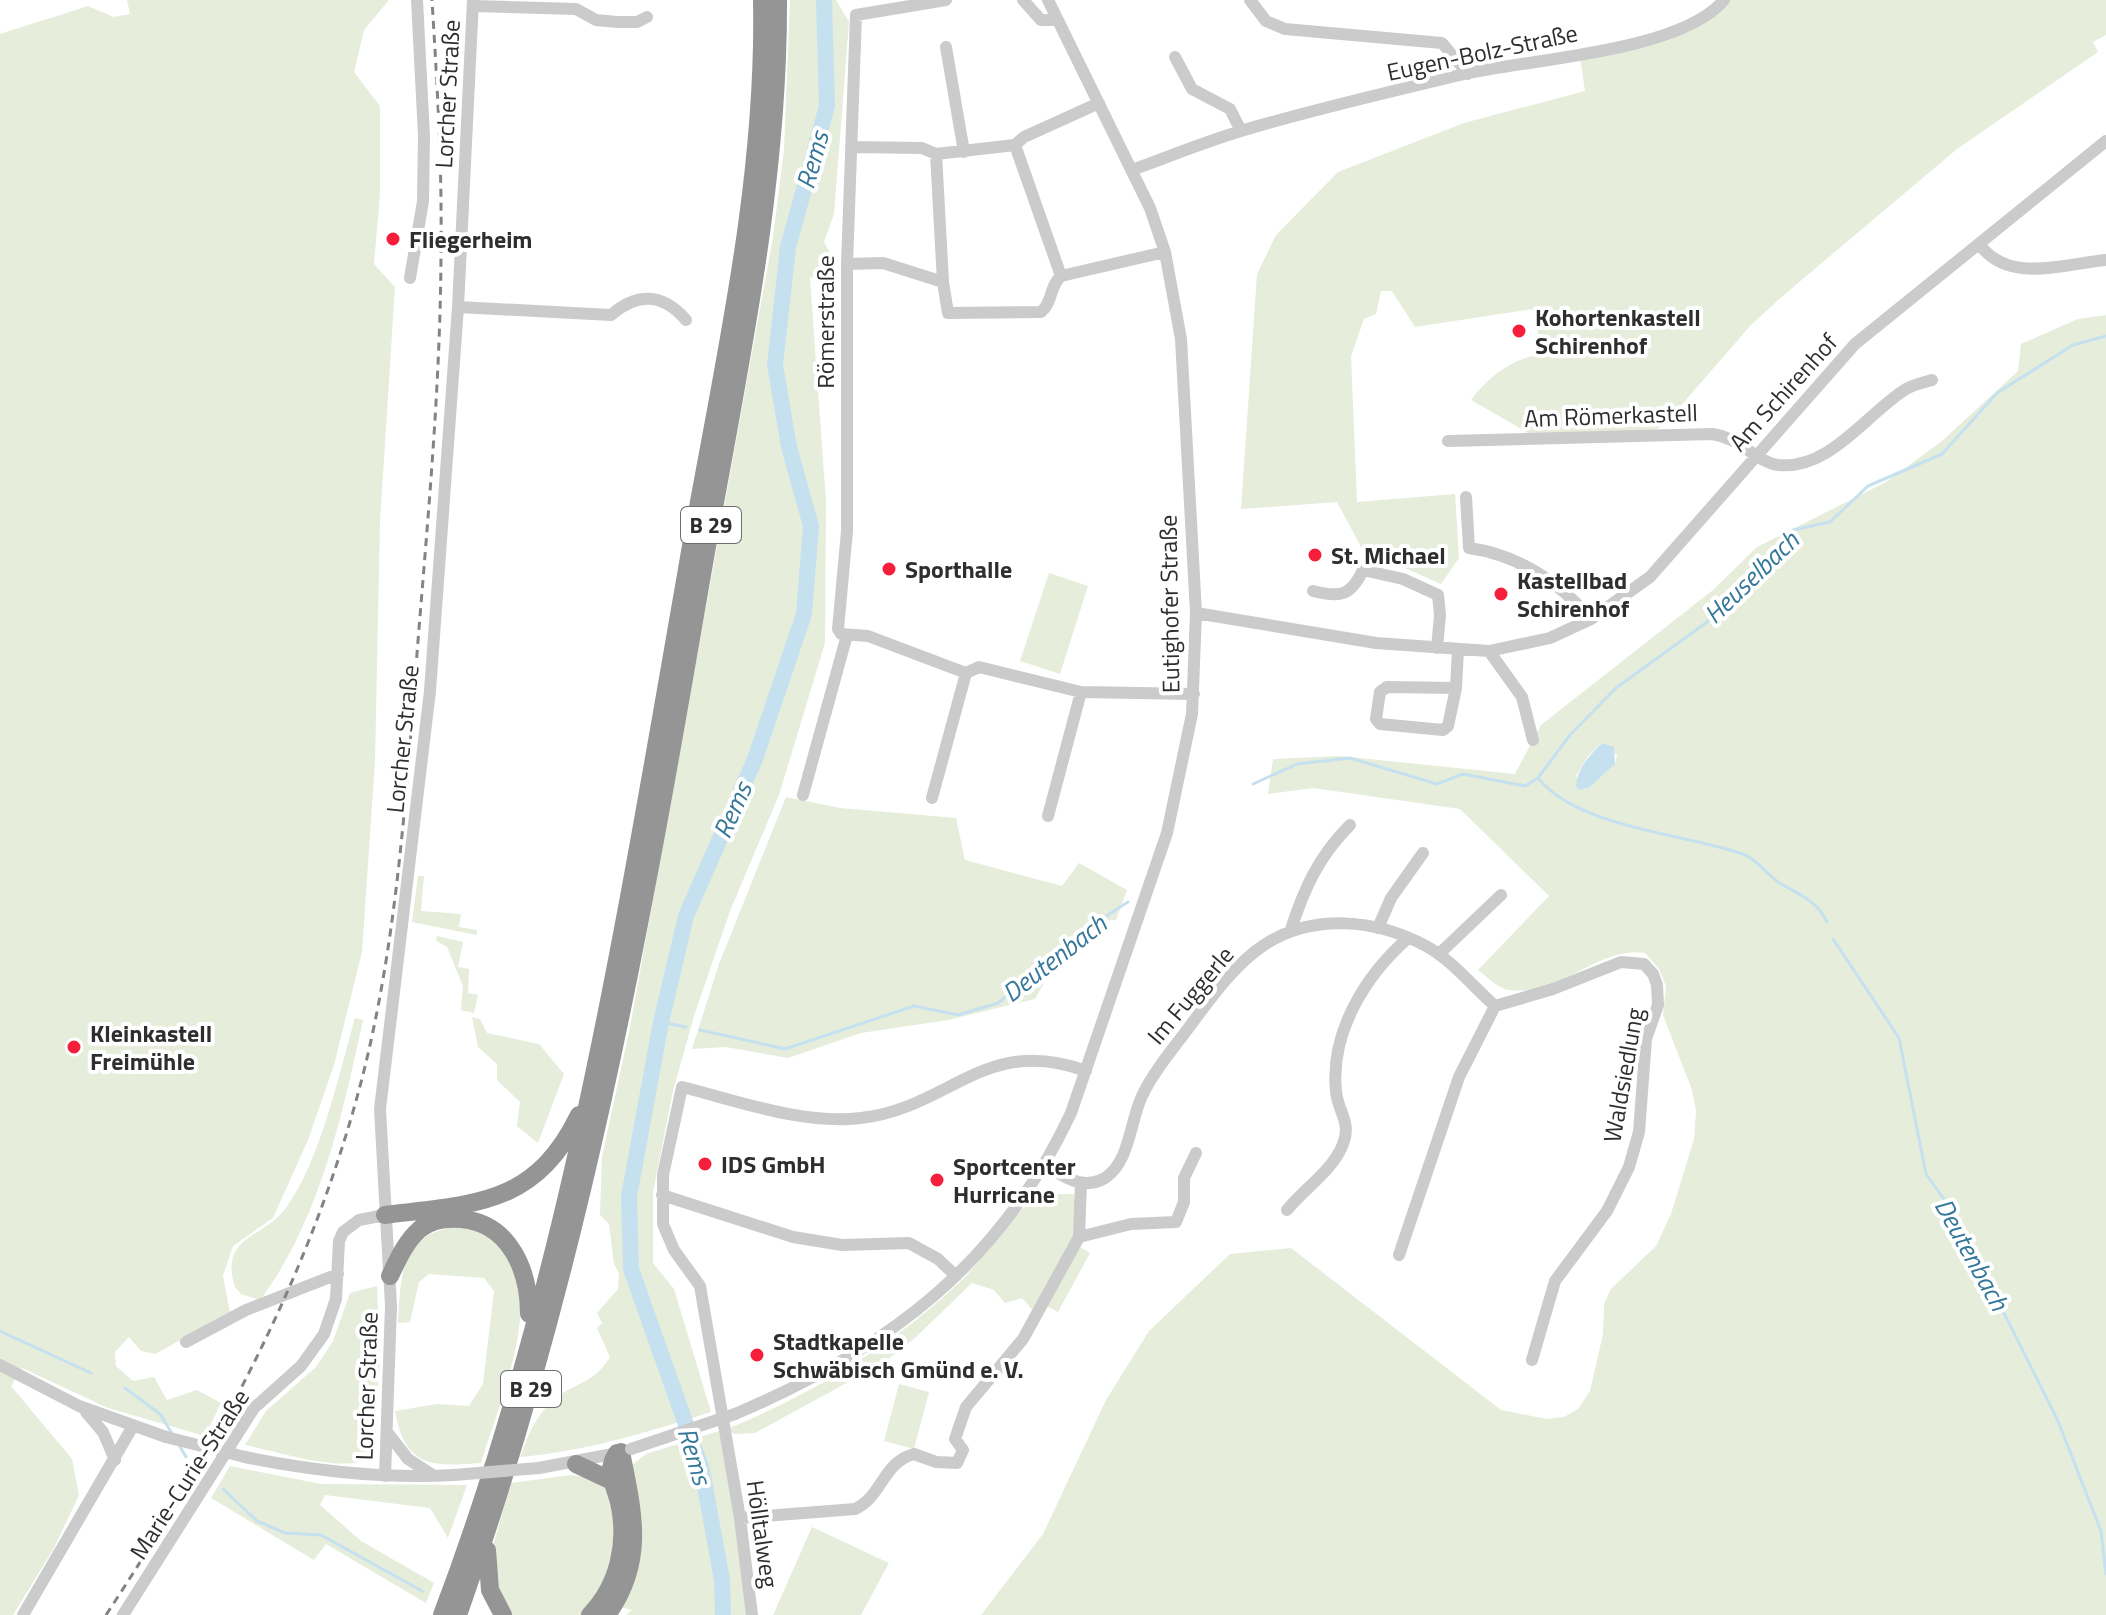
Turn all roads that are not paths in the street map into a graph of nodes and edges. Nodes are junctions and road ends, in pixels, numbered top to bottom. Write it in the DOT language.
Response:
graph roads {
  1 [pos="417,0"];
  2 [pos="762,0"];
  3 [pos="778,0"];
  4 [pos="946,0"];
  5 [pos="1023,0"];
  6 [pos="1048,0"];
  7 [pos="1250,0"];
  8 [pos="1724,0"];
  9 [pos="473,3"];
  10 [pos="647,17"];
  11 [pos="1057,20"];
  12 [pos="946,47"];
  13 [pos="1175,57"];
  14 [pos="1468,74"];
  15 [pos="1099,103"];
  16 [pos="1241,131"];
  17 [pos="2106,141"];
  18 [pos="1015,145"];
  19 [pos="851,147"];
  20 [pos="964,152"];
  21 [pos="936,154"];
  22 [pos="1132,170"];
  23 [pos="1980,245"];
  24 [pos="1165,252"];
  25 [pos="2106,260"];
  26 [pos="847,264"];
  27 [pos="1061,276"];
  28 [pos="410,278"];
  29 [pos="943,282"];
  30 [pos="458,307"];
  31 [pos="686,320"];
  32 [pos="1932,380"];
  33 [pos="1448,441"];
  34 [pos="1756,455"];
  35 [pos="1466,497"];
  36 [pos="1313,591"];
  37 [pos="1196,613"];
  38 [pos="1591,619"];
  39 [pos="843,634"];
  40 [pos="1437,648"];
  41 [pos="1458,650"];
  42 [pos="1489,651"];
  43 [pos="966,673"];
  44 [pos="1456,688"];
  45 [pos="1081,692"];
  46 [pos="1194,694"];
  47 [pos="1533,740"];
  48 [pos="803,795"];
  49 [pos="932,798"];
  50 [pos="1048,816"];
  51 [pos="1350,825"];
  52 [pos="1423,853"];
  53 [pos="1501,895"];
  54 [pos="1378,928"];
  55 [pos="1290,932"];
  56 [pos="1407,939"];
  57 [pos="1439,954"];
  58 [pos="1495,1006"];
  59 [pos="1086,1071"];
  60 [pos="593,1086"];
  61 [pos="1196,1153"];
  62 [pos="1044,1164"];
  63 [pos="1081,1183"];
  64 [pos="662,1195"];
  65 [pos="1287,1210"];
  66 [pos="385,1215"];
  67 [pos="433,1222"];
  68 [pos="1079,1237"];
  69 [pos="1399,1255"];
  70 [pos="338,1274"];
  71 [pos="390,1276"];
  72 [pos="956,1276"];
  73 [pos="186,1342"];
  74 [pos="528,1342"];
  75 [pos="1532,1360"];
  76 [pos="0,1365"];
  77 [pos="79,1406"];
  78 [pos="133,1426"];
  79 [pos="387,1432"];
  80 [pos="623,1451"];
  81 [pos="115,1460"];
  82 [pos="576,1464"];
  83 [pos="385,1476"];
  84 [pos="435,1476"];
  85 [pos="612,1481"];
  86 [pos="740,1518"];
  87 [pos="488,1529"];
  88 [pos="23,1615"];
  89 [pos="123,1615"];
  90 [pos="442,1615"];
  91 [pos="458,1615"];
  92 [pos="503,1615"];
  93 [pos="590,1615"];
  94 [pos="607,1615"];
  95 [pos="752,1615"];
  1 -- 28 [label="street"];
  2 -- 60 [label="highway, B 29"];
  3 -- 87 [label="highway, B 29"];
  4 -- 19 [label="street, Römerstraße"];
  5 -- 11 [label="street"];
  6 -- 11 [label="street, Eutighofer Straße"];
  7 -- 14 [label="street"];
  8 -- 14 [label="street, Eugen-Bolz-Straße"];
  9 -- 10 [label="street, Lorcher Straße"];
  9 -- 30 [label="street, Lorcher Straße"];
  11 -- 15 [label="street, Eutighofer Straße"];
  12 -- 20 [label="street"];
  13 -- 16 [label="street"];
  14 -- 16 [label="street, Eugen-Bolz-Straße"];
  15 -- 18 [label="street"];
  15 -- 22 [label="street, Eutighofer Straße"];
  16 -- 22 [label="street, Eugen-Bolz-Straße"];
  17 -- 23 [label="street, Am Schirenhof"];
  18 -- 20 [label="street"];
  18 -- 27 [label="street"];
  19 -- 21 [label="street"];
  19 -- 26 [label="street, Römerstraße"];
  20 -- 21 [label="street"];
  21 -- 29 [label="street"];
  22 -- 24 [label="street, Eutighofer Straße"];
  23 -- 25 [label="street"];
  23 -- 34 [label="street, Am Schirenhof"];
  24 -- 27 [label="street"];
  24 -- 37 [label="street, Eutighofer Straße"];
  26 -- 29 [label="street"];
  26 -- 39 [label="street, Römerstraße"];
  27 -- 29 [label="street"];
  30 -- 31 [label="street"];
  30 -- 66 [label="street, Lorcher Straße"];
  32 -- 34 [label="street, Am Römerkastell"];
  33 -- 34 [label="street, Am Römerkastell"];
  34 -- 38 [label="street, Am Schirenhof"];
  35 -- 38 [label="street"];
  36 -- 40 [label="street"];
  37 -- 40 [label="street, Am Schirenhof"];
  37 -- 46 [label="street, Eutighofer Straße"];
  38 -- 42 [label="street, Am Schirenhof"];
  39 -- 43 [label="street"];
  39 -- 48 [label="street, Römerstraße"];
  40 -- 41 [label="street, Am Schirenhof"];
  41 -- 42 [label="street, Am Schirenhof"];
  41 -- 44 [label="street"];
  42 -- 47 [label="street"];
  43 -- 45 [label="street"];
  43 -- 49 [label="street"];
  44 -- 44 [label="street"];
  45 -- 46 [label="street"];
  45 -- 50 [label="street"];
  46 -- 59 [label="street, Eutighofer Straße"];
  51 -- 55 [label="street"];
  52 -- 54 [label="street"];
  53 -- 57 [label="street"];
  54 -- 55 [label="street, Im Fuggerle"];
  54 -- 56 [label="street, Im Fuggerle"];
  55 -- 63 [label="street, Im Fuggerle"];
  56 -- 57 [label="street, Im Fuggerle"];
  56 -- 65 [label="street"];
  57 -- 58 [label="street, Im Fuggerle"];
  58 -- 69 [label="street"];
  58 -- 75 [label="street, Waldsiedlung"];
  59 -- 62 [label="street, Eutighofer Straße"];
  59 -- 64 [label="street, Hölltalweg"];
  60 -- 66 [label="highway"];
  60 -- 74 [label="highway, B 29"];
  61 -- 68 [label="street"];
  62 -- 63 [label="street"];
  62 -- 72 [label="street, Eutighofer Straße"];
  63 -- 68 [label="street"];
  64 -- 72 [label="street"];
  64 -- 86 [label="street, Hölltalweg"];
  66 -- 67 [label="highway"];
  66 -- 70 [label="street, Marie-Curie-Straße"];
  66 -- 71 [label="street, Lorcher Straße"];
  67 -- 71 [label="highway"];
  67 -- 74 [label="highway"];
  68 -- 86 [label="street"];
  70 -- 73 [label="street"];
  70 -- 89 [label="street, Marie-Curie-Straße"];
  71 -- 79 [label="street, Lorcher Straße"];
  72 -- 80 [label="street, Eutighofer Straße, bridge"];
  74 -- 90 [label="highway, B 29"];
  76 -- 77 [label="street"];
  77 -- 78 [label="street, Eutighofer Straße"];
  77 -- 81 [label="street"];
  78 -- 81 [label="street"];
  78 -- 83 [label="street, Eutighofer Straße, bridge"];
  79 -- 83 [label="street, Lorcher Straße"];
  79 -- 84 [label="street"];
  80 -- 82 [label="street, Eutighofer Straße"];
  80 -- 85 [label="highway"];
  80 -- 94 [label="highway"];
  81 -- 88 [label="street"];
  82 -- 84 [label="street, Eutighofer Straße, bridge"];
  82 -- 85 [label="highway"];
  83 -- 84 [label="street, Eutighofer Straße"];
  85 -- 93 [label="highway"];
  86 -- 95 [label="street, Hölltalweg"];
  87 -- 91 [label="highway, B 29"];
  87 -- 92 [label="highway"];
}
